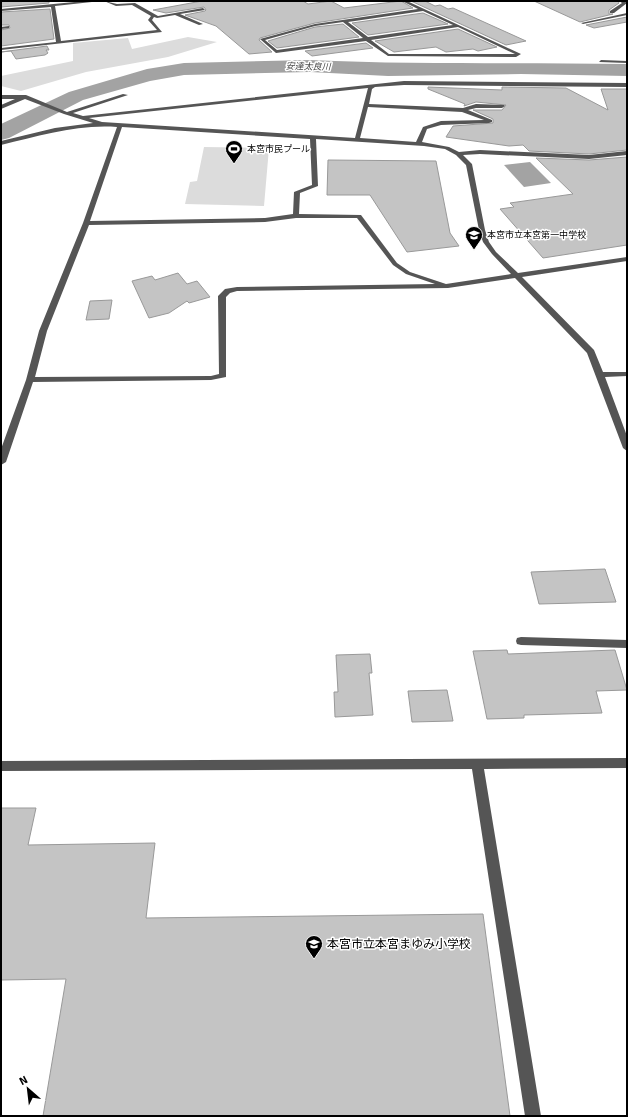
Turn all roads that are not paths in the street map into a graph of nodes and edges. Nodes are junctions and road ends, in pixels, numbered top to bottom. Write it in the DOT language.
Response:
graph roads {
  1 [pos="24,1"];
  2 [pos="99,1"];
  3 [pos="106,1"];
  4 [pos="404,1"];
  5 [pos="621,1"];
  6 [pos="53,6"];
  7 [pos="24,8"];
  8 [pos="203,9"];
  9 [pos="1,10"];
  10 [pos="423,10"];
  11 [pos="612,12"];
  12 [pos="176,14"];
  13 [pos="627,14"];
  14 [pos="153,16"];
  15 [pos="344,21"];
  16 [pos="583,22"];
  17 [pos="201,24"];
  18 [pos="458,26"];
  19 [pos="7,27"];
  20 [pos="1,28"];
  21 [pos="367,39"];
  22 [pos="58,43"];
  23 [pos="1,49"];
  24 [pos="601,61"];
  25 [pos="627,62"];
  26 [pos="627,85"];
  27 [pos="373,86"];
  28 [pos="125,95"];
  29 [pos="1,97"];
  30 [pos="24,97"];
  31 [pos="366,104"];
  32 [pos="502,106"];
  33 [pos="1,107"];
  34 [pos="463,110"];
  35 [pos="67,113"];
  36 [pos="83,118"];
  37 [pos="102,124"];
  38 [pos="120,125"];
  39 [pos="313,137"];
  40 [pos="357,140"];
  41 [pos="1,143"];
  42 [pos="418,144"];
  43 [pos="627,153"];
  44 [pos="458,154"];
  45 [pos="296,216"];
  46 [pos="86,223"];
  47 [pos="627,259"];
  48 [pos="516,275"];
  49 [pos="448,286"];
  50 [pos="627,374"];
  51 [pos="599,375"];
  52 [pos="30,380"];
  53 [pos="627,448"];
  54 [pos="1,462"];
  55 [pos="522,641"];
  56 [pos="627,644"];
  57 [pos="627,763"];
  58 [pos="478,764"];
  59 [pos="1,766"];
  60 [pos="533,1116"];
  1 -- 7 [label="street"];
  2 -- 6 [label="street"];
  3 -- 14 [label="street"];
  4 -- 10 [label="street"];
  5 -- 11 [label="street"];
  6 -- 7 [label="street"];
  6 -- 22 [label="street"];
  7 -- 9 [label="street"];
  8 -- 12 [label="street"];
  10 -- 15 [label="street"];
  10 -- 18 [label="street"];
  12 -- 14 [label="street"];
  12 -- 17 [label="street"];
  13 -- 16 [label="street"];
  14 -- 22 [label="street"];
  15 -- 21 [label="street"];
  15 -- 21 [label="street"];
  18 -- 21 [label="street"];
  18 -- 21 [label="street"];
  19 -- 20 [label="street"];
  22 -- 23 [label="street"];
  24 -- 25 [label="street"];
  26 -- 27 [label="street"];
  27 -- 31 [label="street"];
  27 -- 36 [label="street"];
  28 -- 35 [label="street"];
  29 -- 30 [label="street"];
  30 -- 33 [label="street"];
  30 -- 35 [label="street"];
  31 -- 34 [label="street"];
  31 -- 40 [label="street"];
  32 -- 34 [label="street"];
  34 -- 42 [label="street"];
  35 -- 36 [label="street"];
  36 -- 37 [label="street"];
  37 -- 38 [label="street"];
  37 -- 41 [label="street"];
  38 -- 39 [label="street"];
  38 -- 46 [label="street"];
  39 -- 40 [label="street"];
  39 -- 45 [label="street"];
  40 -- 42 [label="street"];
  42 -- 44 [label="street"];
  43 -- 44 [label="street"];
  44 -- 48 [label="street"];
  45 -- 46 [label="street"];
  45 -- 49 [label="street"];
  46 -- 52 [label="street"];
  47 -- 48 [label="street"];
  48 -- 49 [label="street"];
  48 -- 51 [label="street"];
  49 -- 52 [label="street"];
  50 -- 51 [label="street"];
  51 -- 53 [label="street"];
  52 -- 54 [label="street"];
  55 -- 56 [label="street"];
  57 -- 58 [label="street"];
  58 -- 59 [label="street"];
  58 -- 60 [label="street"];
}
